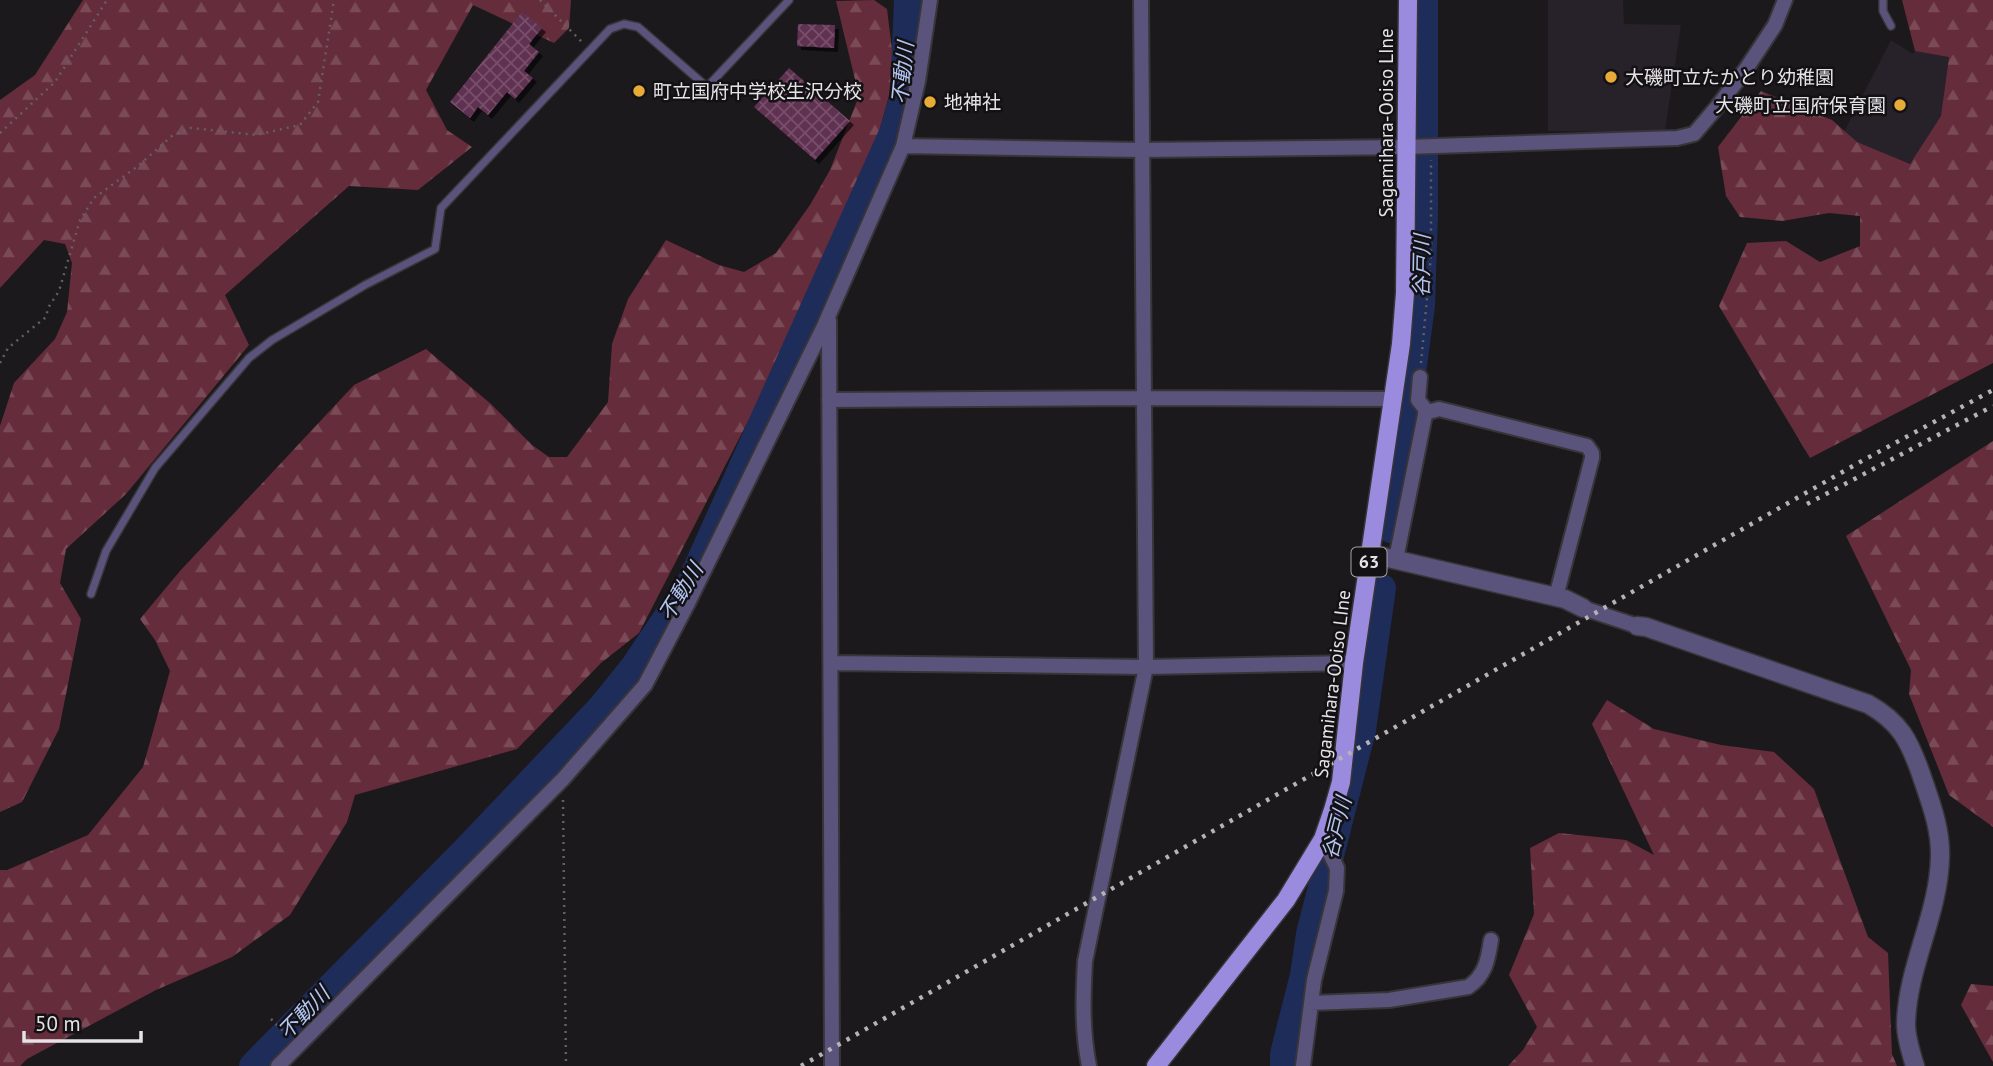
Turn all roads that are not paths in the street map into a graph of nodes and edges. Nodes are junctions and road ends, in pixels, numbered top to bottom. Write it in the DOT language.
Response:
graph roads {
  1 [pos="789,0"];
  2 [pos="930,0"];
  3 [pos="1141,0"];
  4 [pos="1408,0"];
  5 [pos="1785,0"];
  6 [pos="1883,0"];
  7 [pos="1891,26"];
  8 [pos="903,146"];
  9 [pos="1420,146"];
  10 [pos="1142,150"];
  11 [pos="829,311"];
  12 [pos="1420,377"];
  13 [pos="1143,398"];
  14 [pos="1394,398"];
  15 [pos="829,400"];
  16 [pos="1425,413"];
  17 [pos="1371,554"];
  18 [pos="1396,559"];
  19 [pos="90,594"];
  20 [pos="1556,597"];
  21 [pos="1583,608"];
  22 [pos="1637,626"];
  23 [pos="832,663"];
  24 [pos="1354,663"];
  25 [pos="1146,667"];
  26 [pos="1326,844"];
  27 [pos="1491,940"];
  28 [pos="1311,1003"];
  29 [pos="278,1066"];
  30 [pos="832,1066"];
  31 [pos="1090,1066"];
  32 [pos="1156,1066"];
  33 [pos="1303,1066"];
  34 [pos="1915,1066"];
  1 -- 19 [label="lane"];
  2 -- 8 [label="street"];
  3 -- 10 [label="street"];
  4 -- 9 [label="main road, Sagamihara-Ooiso LIne / 63"];
  5 -- 9 [label="street"];
  6 -- 7 [label="lane"];
  8 -- 10 [label="street"];
  8 -- 11 [label="street"];
  9 -- 10 [label="street"];
  9 -- 14 [label="main road, Sagamihara-Ooiso LIne / 63"];
  10 -- 13 [label="street"];
  11 -- 15 [label="street"];
  11 -- 29 [label="street"];
  12 -- 16 [label="street"];
  13 -- 14 [label="street"];
  13 -- 15 [label="street"];
  13 -- 25 [label="street"];
  14 -- 17 [label="main road, Sagamihara-Ooiso LIne / 63"];
  15 -- 23 [label="street"];
  16 -- 18 [label="street"];
  16 -- 20 [label="street"];
  17 -- 18 [label="street"];
  17 -- 24 [label="main road, Sagamihara-Ooiso LIne / 63"];
  18 -- 20 [label="street"];
  20 -- 21 [label="street"];
  21 -- 22 [label="street"];
  22 -- 34 [label="street"];
  23 -- 25 [label="street"];
  23 -- 30 [label="street"];
  24 -- 25 [label="street"];
  24 -- 26 [label="main road, Sagamihara-Ooiso LIne / 63"];
  25 -- 31 [label="street"];
  26 -- 28 [label="street"];
  26 -- 32 [label="main road, Sagamihara-Ooiso LIne / 63"];
  27 -- 28 [label="street"];
  28 -- 33 [label="street"];
}
